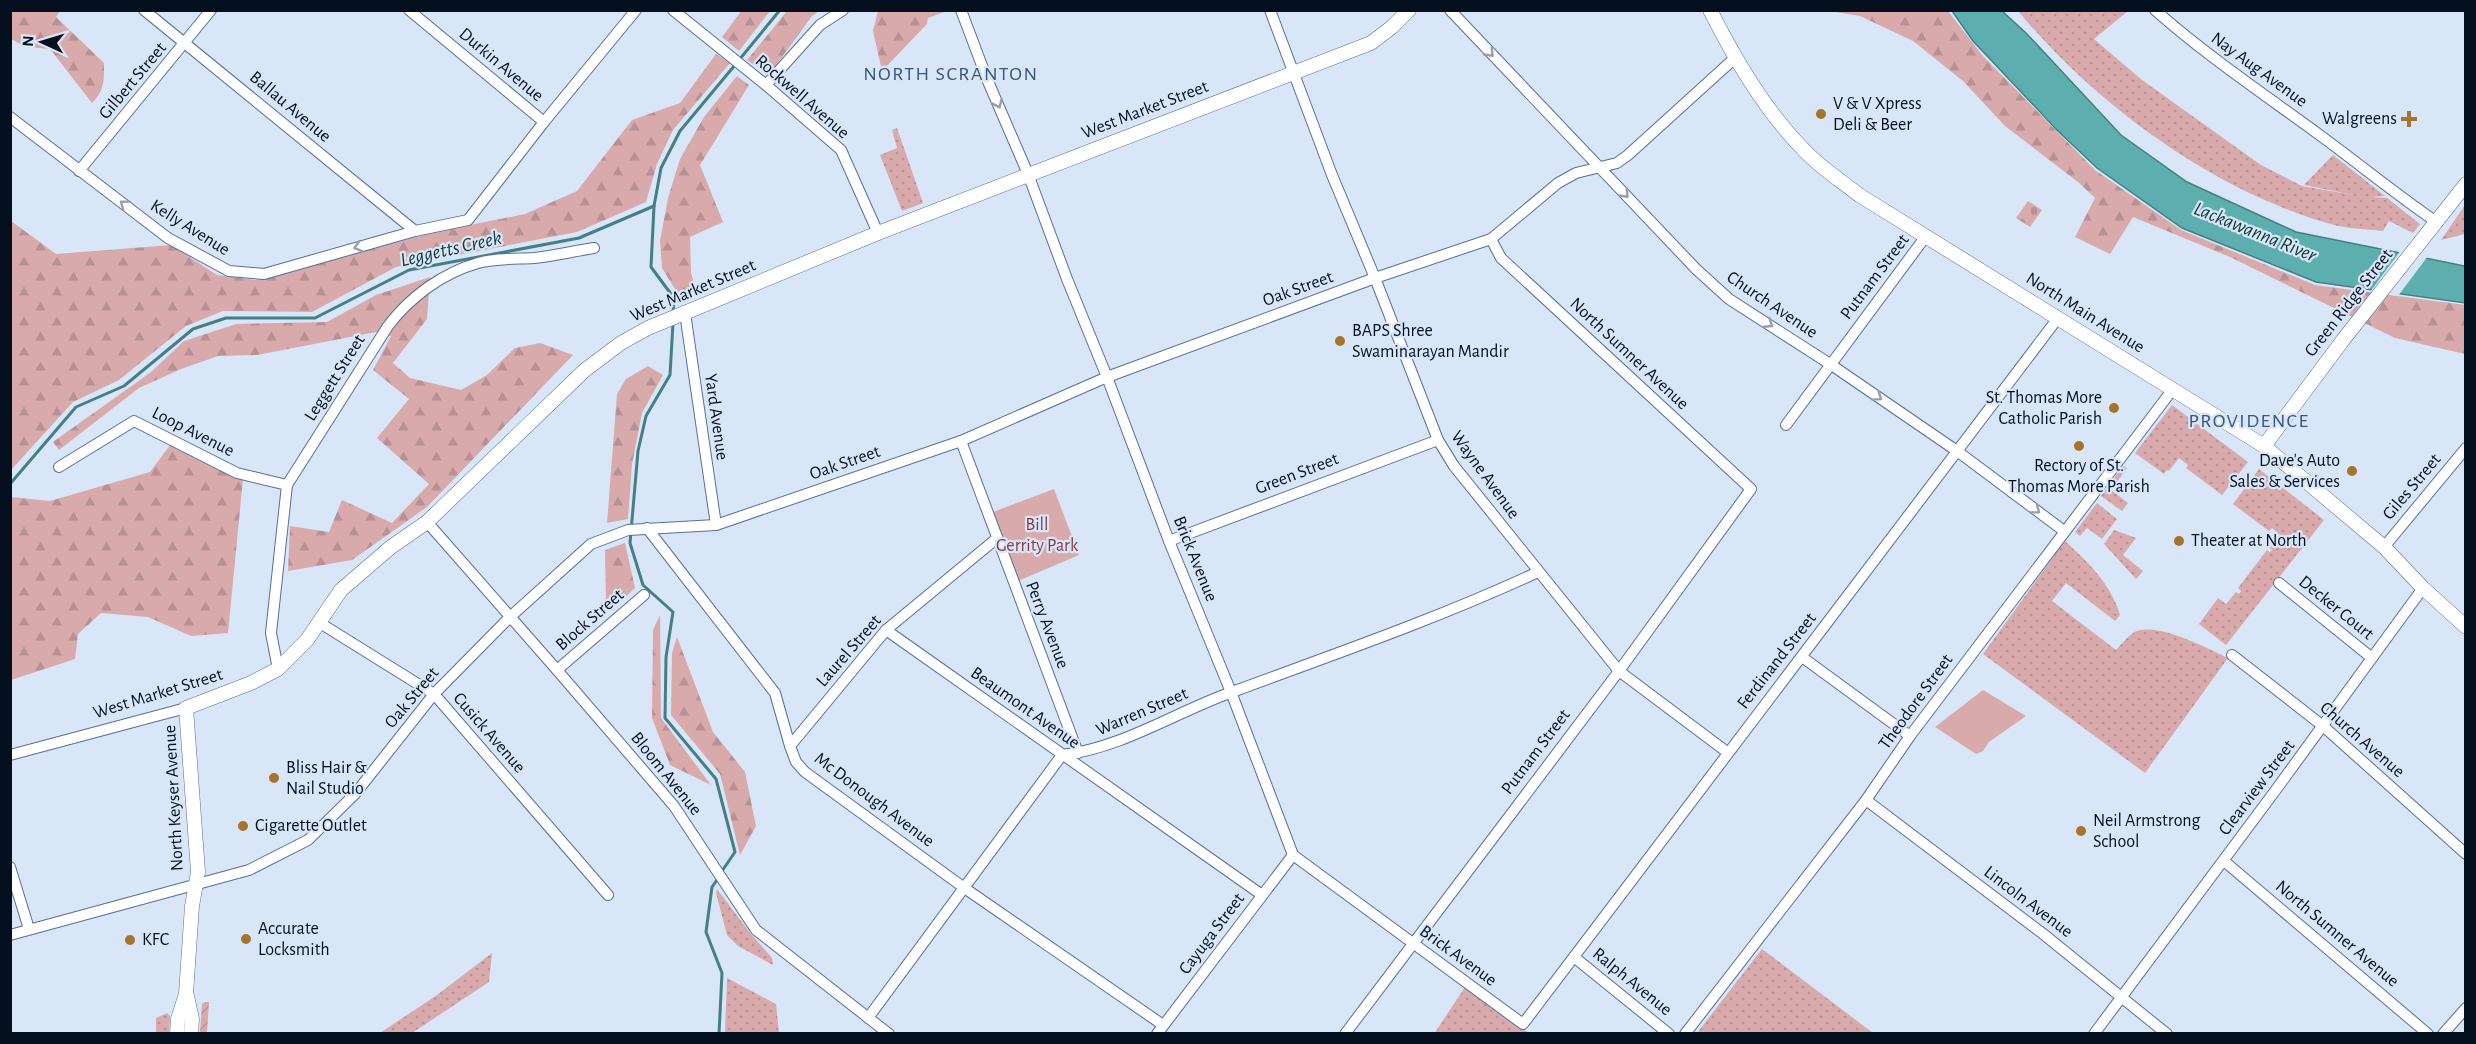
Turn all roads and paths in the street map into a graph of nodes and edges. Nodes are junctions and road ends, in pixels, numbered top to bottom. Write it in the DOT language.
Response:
graph roads {
  1 [pos="144,10"];
  2 [pos="211,10"];
  3 [pos="409,10"];
  4 [pos="636,10"];
  5 [pos="673,10"];
  6 [pos="843,10"];
  7 [pos="961,10"];
  8 [pos="1270,10"];
  9 [pos="1409,10"];
  10 [pos="1450,10"];
  11 [pos="1710,10"];
  12 [pos="2155,10"];
  13 [pos="186,42"];
  14 [pos="1736,57"];
  15 [pos="1294,73"];
  16 [pos="766,85"];
  17 [pos="10,117"];
  18 [pos="544,122"];
  19 [pos="1599,168"];
  20 [pos="79,171"];
  21 [pos="1028,174"];
  22 [pos="2466,184"];
  23 [pos="2435,221"];
  24 [pos="415,231"];
  25 [pos="878,233"];
  26 [pos="1926,236"];
  27 [pos="1491,239"];
  28 [pos="594,248"];
  29 [pos="1375,278"];
  30 [pos="685,313"];
  31 [pos="2058,318"];
  32 [pos="1830,364"];
  33 [pos="1107,377"];
  34 [pos="2173,389"];
  35 [pos="1786,425"];
  36 [pos="1438,440"];
  37 [pos="961,441"];
  38 [pos="2264,446"];
  39 [pos="2466,448"];
  40 [pos="1957,451"];
  41 [pos="59,467"];
  42 [pos="287,485"];
  43 [pos="1751,489"];
  44 [pos="427,522"];
  45 [pos="716,525"];
  46 [pos="647,528"];
  47 [pos="2064,531"];
  48 [pos="996,539"];
  49 [pos="1169,541"];
  50 [pos="2384,547"];
  51 [pos="1538,572"];
  52 [pos="2279,583"];
  53 [pos="2422,588"];
  54 [pos="644,595"];
  55 [pos="510,617"];
  56 [pos="320,623"];
  57 [pos="2466,627"];
  58 [pos="886,630"];
  59 [pos="2232,655"];
  60 [pos="1802,657"];
  61 [pos="2372,658"];
  62 [pos="278,669"];
  63 [pos="557,670"];
  64 [pos="1620,671"];
  65 [pos="1231,692"];
  66 [pos="434,694"];
  67 [pos="186,708"];
  68 [pos="2323,726"];
  69 [pos="1910,736"];
  70 [pos="790,746"];
  71 [pos="1727,752"];
  72 [pos="1078,753"];
  73 [pos="10,755"];
  74 [pos="1062,755"];
  75 [pos="1866,800"];
  76 [pos="2466,854"];
  77 [pos="1293,855"];
  78 [pos="2224,861"];
  79 [pos="10,867"];
  80 [pos="195,885"];
  81 [pos="963,887"];
  82 [pos="608,895"];
  83 [pos="1262,895"];
  84 [pos="29,929"];
  85 [pos="10,935"];
  86 [pos="1413,943"];
  87 [pos="1574,957"];
  88 [pos="186,994"];
  89 [pos="2122,995"];
  90 [pos="2466,1008"];
  91 [pos="868,1018"];
  92 [pos="1523,1024"];
  93 [pos="1160,1029"];
  94 [pos="177,1034"];
  95 [pos="191,1034"];
  96 [pos="889,1034"];
  97 [pos="1344,1034"];
  98 [pos="1669,1034"];
  99 [pos="1685,1034"];
  100 [pos="2094,1034"];
  101 [pos="2167,1034"];
  102 [pos="2428,1034"];
  103 [pos="2443,1034"];
  1 -- 13 [label="street, Ballau Avenue"];
  2 -- 13 [label="street, Gilbert Street"];
  3 -- 18 [label="street, Durkin Avenue"];
  4 -- 18 [label="street"];
  5 -- 16 [label="street, Rockwell Avenue"];
  6 -- 16 [label="street"];
  7 -- 21 [label="street, Brick Avenue, one-way"];
  8 -- 15 [label="street, Wayne Avenue"];
  9 -- 15 [label="main road, West Market Street"];
  10 -- 19 [label="street, Church Avenue, one-way"];
  11 -- 14 [label="main road, North Main Avenue"];
  12 -- 23 [label="street, Nay Aug Avenue"];
  13 -- 20 [label="street, Gilbert Street"];
  13 -- 24 [label="street, Ballau Avenue"];
  14 -- 19 [label="street, Oak Street"];
  14 -- 26 [label="main road, North Main Avenue"];
  15 -- 21 [label="main road, West Market Street"];
  15 -- 29 [label="street, Wayne Avenue"];
  16 -- 25 [label="street, Rockwell Avenue"];
  17 -- 20 [label="street, Kelly Avenue"];
  18 -- 24 [label="street"];
  19 -- 27 [label="street, Oak Street"];
  19 -- 32 [label="street, Church Avenue, one-way"];
  24 -- 20 [label="street, Kelly Avenue, one-way"];
  21 -- 25 [label="main road, West Market Street"];
  21 -- 33 [label="street, Brick Avenue"];
  22 -- 23 [label="main road, Green Ridge Street"];
  23 -- 38 [label="main road, Green Ridge Street"];
  25 -- 30 [label="main road, West Market Street"];
  26 -- 31 [label="main road, North Main Avenue"];
  26 -- 32 [label="street, Putnam Street"];
  27 -- 29 [label="street, Oak Street"];
  27 -- 43 [label="street, North Sumner Avenue"];
  28 -- 42 [label="street, Leggett Street"];
  29 -- 33 [label="street, Oak Street"];
  29 -- 36 [label="street, Wayne Avenue"];
  30 -- 44 [label="main road, West Market Street"];
  30 -- 45 [label="street, Yard Avenue"];
  31 -- 34 [label="main road, North Main Avenue"];
  31 -- 40 [label="street, Ferdinand Street"];
  32 -- 35 [label="street, Putnam Street"];
  32 -- 40 [label="street, Church Avenue, one-way"];
  33 -- 37 [label="street, Oak Street"];
  33 -- 49 [label="street, Brick Avenue"];
  34 -- 38 [label="main road, North Main Avenue"];
  34 -- 47 [label="street, Theodore Street"];
  36 -- 49 [label="street, Green Street"];
  36 -- 51 [label="street, Wayne Avenue"];
  37 -- 45 [label="street, Oak Street"];
  37 -- 48 [label="street, Perry Avenue"];
  38 -- 50 [label="main road, North Main Avenue"];
  39 -- 50 [label="street, Giles Street"];
  40 -- 47 [label="street, Church Avenue, one-way"];
  40 -- 60 [label="street, Ferdinand Street"];
  41 -- 42 [label="street, Loop Avenue"];
  42 -- 62 [label="street, Leggett Street"];
  43 -- 64 [label="street, Putnam Street"];
  44 -- 55 [label="street, Bloom Avenue"];
  44 -- 56 [label="main road, West Market Street"];
  45 -- 46 [label="street, Oak Street"];
  46 -- 55 [label="street, Oak Street"];
  46 -- 70 [label="street, Mc Donough Avenue"];
  47 -- 69 [label="street, Theodore Street"];
  48 -- 58 [label="street, Laurel Street"];
  48 -- 72 [label="street, Perry Avenue"];
  49 -- 65 [label="street, Brick Avenue"];
  50 -- 53 [label="main road, North Main Avenue"];
  51 -- 64 [label="street, Wayne Avenue"];
  51 -- 65 [label="street, Warren Street"];
  52 -- 61 [label="street, Decker Court"];
  53 -- 57 [label="main road, North Main Avenue"];
  53 -- 61 [label="street, Clearview Street"];
  54 -- 63 [label="street, Block Street"];
  55 -- 63 [label="street, Bloom Avenue"];
  55 -- 66 [label="street, Oak Street"];
  56 -- 62 [label="main road, West Market Street"];
  56 -- 66 [label="street, Cusick Avenue"];
  58 -- 70 [label="street, Laurel Street"];
  58 -- 74 [label="street, Beaumont Avenue"];
  59 -- 68 [label="street, Church Avenue"];
  60 -- 69 [label="street"];
  60 -- 71 [label="street, Ferdinand Street"];
  61 -- 68 [label="street, Clearview Street"];
  62 -- 67 [label="main road, West Market Street"];
  63 -- 91 [label="street, Bloom Avenue"];
  64 -- 71 [label="street, Wayne Avenue"];
  64 -- 86 [label="street, Putnam Street"];
  65 -- 72 [label="street, Warren Street"];
  65 -- 77 [label="street, Brick Avenue"];
  66 -- 80 [label="street, Oak Street"];
  66 -- 82 [label="street, Cusick Avenue"];
  67 -- 73 [label="street, West Market Street"];
  67 -- 80 [label="main road, North Keyser Avenue"];
  68 -- 76 [label="street, Church Avenue"];
  68 -- 78 [label="street, Clearview Street"];
  69 -- 75 [label="street, Theodore Street"];
  70 -- 81 [label="street, Mc Donough Avenue"];
  71 -- 87 [label="street, Ferdinand Street"];
  72 -- 74 [label="street, Warren Street"];
  74 -- 81 [label="street"];
  74 -- 83 [label="street, Beaumont Avenue"];
  75 -- 89 [label="street, Lincoln Avenue"];
  75 -- 99 [label="street, Theodore Street"];
  77 -- 83 [label="street, Cayuga Street"];
  77 -- 86 [label="street, Brick Avenue"];
  78 -- 89 [label="street, Clearview Street"];
  78 -- 102 [label="street, North Sumner Avenue"];
  79 -- 84 [label="street"];
  80 -- 84 [label="street, Oak Street"];
  80 -- 88 [label="main road, North Keyser Avenue"];
  81 -- 91 [label="street"];
  81 -- 93 [label="street, Mc Donough Avenue"];
  83 -- 93 [label="street, Cayuga Street"];
  84 -- 85 [label="street, Oak Street"];
  86 -- 92 [label="street, Brick Avenue"];
  86 -- 97 [label="street, Putnam Street"];
  87 -- 92 [label="street, Ferdinand Street"];
  87 -- 98 [label="street, Ralph Avenue"];
  88 -- 94 [label="main road, North Keyser Avenue"];
  88 -- 95 [label="main road, North Keyser Avenue"];
  89 -- 100 [label="street, Clearview Street"];
  89 -- 101 [label="street, Lincoln Avenue"];
  90 -- 103 [label="street"];
  91 -- 96 [label="street, Bloom Avenue"];
}
